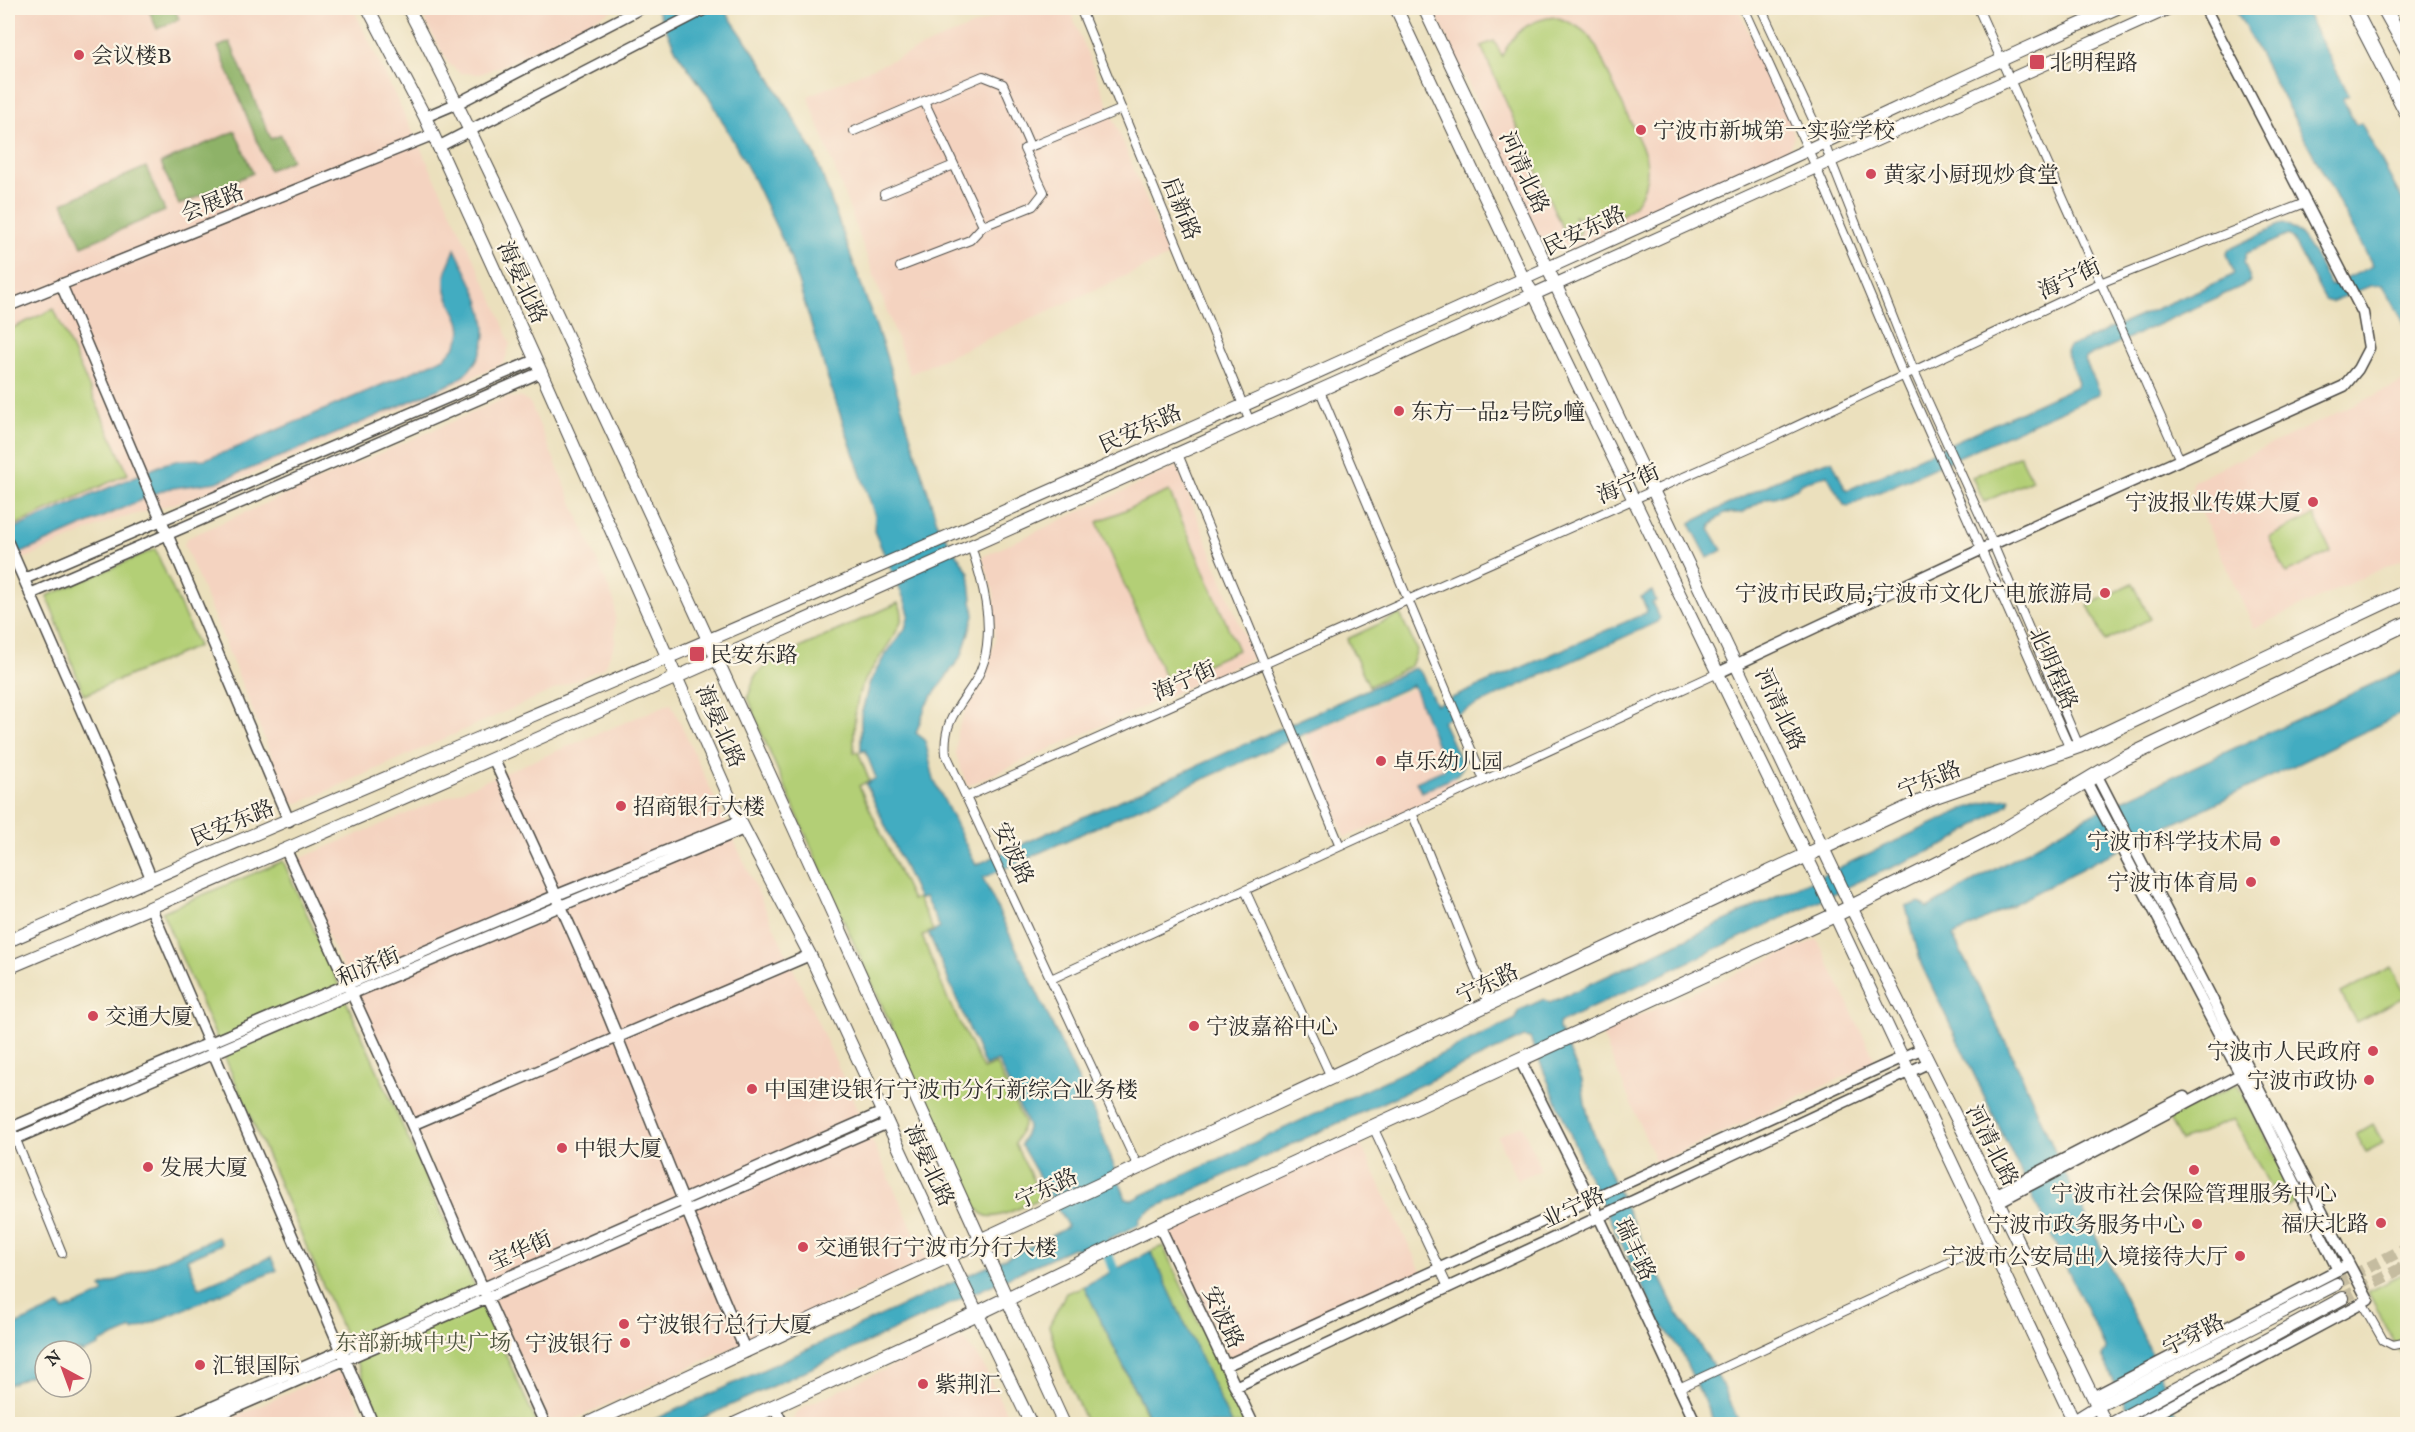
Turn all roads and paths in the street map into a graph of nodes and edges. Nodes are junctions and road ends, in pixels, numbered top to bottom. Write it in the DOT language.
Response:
graph roads {
  1 [pos="368,8"];
  2 [pos="408,8"];
  3 [pos="641,8"];
  4 [pos="707,8"];
  5 [pos="1080,8"];
  6 [pos="1396,8"];
  7 [pos="1424,8"];
  8 [pos="1743,8"];
  9 [pos="1761,8"];
  10 [pos="1978,8"];
  11 [pos="2117,8"];
  12 [pos="2169,8"];
  13 [pos="2205,8"];
  14 [pos="2353,8"];
  15 [pos="2384,8"];
  16 [pos="2408,51"];
  17 [pos="2000,59"];
  18 [pos="2010,80"];
  19 [pos="924,101"];
  20 [pos="458,103"];
  21 [pos="1122,109"];
  22 [pos="2408,115"];
  23 [pos="425,117"];
  24 [pos="471,131"];
  25 [pos="854,131"];
  26 [pos="432,135"];
  27 [pos="1824,143"];
  28 [pos="1030,146"];
  29 [pos="438,147"];
  30 [pos="1809,150"];
  31 [pos="1831,161"];
  32 [pos="954,165"];
  33 [pos="1816,167"];
  34 [pos="884,194"];
  35 [pos="2305,203"];
  36 [pos="983,226"];
  37 [pos="900,267"];
  38 [pos="1548,269"];
  39 [pos="1524,280"];
  40 [pos="2100,283"];
  41 [pos="61,284"];
  42 [pos="1556,286"];
  43 [pos="1535,296"];
  44 [pos="8,306"];
  45 [pos="535,360"];
  46 [pos="1914,371"];
  47 [pos="541,372"];
  48 [pos="1904,376"];
  49 [pos="1320,391"];
  50 [pos="1243,405"];
  51 [pos="1250,422"];
  52 [pos="1178,454"];
  53 [pos="2180,460"];
  54 [pos="1654,491"];
  55 [pos="1634,500"];
  56 [pos="162,521"];
  57 [pos="168,534"];
  58 [pos="8,543"];
  59 [pos="1993,544"];
  60 [pos="971,546"];
  61 [pos="1982,549"];
  62 [pos="24,579"];
  63 [pos="2408,591"];
  64 [pos="30,594"];
  65 [pos="1409,600"];
  66 [pos="2408,623"];
  67 [pos="710,640"];
  68 [pos="668,658"];
  69 [pos="718,658"];
  70 [pos="1265,664"];
  71 [pos="1736,664"];
  72 [pos="1718,673"];
  73 [pos="677,677"];
  74 [pos="2074,747"];
  75 [pos="494,760"];
  76 [pos="2091,778"];
  77 [pos="1484,780"];
  78 [pos="966,797"];
  79 [pos="1412,813"];
  80 [pos="290,821"];
  81 [pos="742,825"];
  82 [pos="1340,846"];
  83 [pos="1824,848"];
  84 [pos="286,850"];
  85 [pos="1806,857"];
  86 [pos="151,878"];
  87 [pos="1245,890"];
  88 [pos="559,901"];
  89 [pos="1851,907"];
  90 [pos="151,908"];
  91 [pos="1835,915"];
  92 [pos="8,941"];
  93 [pos="810,954"];
  94 [pos="8,968"];
  95 [pos="1051,979"];
  96 [pos="349,989"];
  97 [pos="1490,1005"];
  98 [pos="616,1037"];
  99 [pos="209,1042"];
  100 [pos="1921,1049"];
  101 [pos="214,1053"];
  102 [pos="1903,1057"];
  103 [pos="1520,1060"];
  104 [pos="1928,1063"];
  105 [pos="2243,1069"];
  106 [pos="1909,1072"];
  107 [pos="1332,1079"];
  108 [pos="885,1117"];
  109 [pos="412,1125"];
  110 [pos="1373,1127"];
  111 [pos="10,1132"];
  112 [pos="1139,1168"];
  113 [pos="1997,1199"];
  114 [pos="682,1200"];
  115 [pos="1590,1200"];
  116 [pos="686,1211"];
  117 [pos="1599,1217"];
  118 [pos="1159,1225"];
  119 [pos="980,1242"];
  120 [pos="1991,1243"];
  121 [pos="62,1254"];
  122 [pos="950,1256"];
  123 [pos="2349,1264"];
  124 [pos="1439,1269"];
  125 [pos="2338,1270"];
  126 [pos="2337,1284"];
  127 [pos="1448,1287"];
  128 [pos="484,1293"];
  129 [pos="2343,1298"];
  130 [pos="1007,1299"];
  131 [pos="2362,1303"];
  132 [pos="978,1313"];
  133 [pos="2408,1342"];
  134 [pos="746,1352"];
  135 [pos="343,1356"];
  136 [pos="1225,1366"];
  137 [pos="2165,1366"];
  138 [pos="1235,1387"];
  139 [pos="1679,1388"];
  140 [pos="2180,1394"];
  141 [pos="2096,1402"];
  142 [pos="774,1407"];
  143 [pos="2136,1421"];
  144 [pos="2072,1424"];
  145 [pos="174,1425"];
  146 [pos="198,1425"];
  147 [pos="373,1425"];
  148 [pos="545,1425"];
  149 [pos="588,1425"];
  150 [pos="736,1425"];
  151 [pos="783,1425"];
  152 [pos="1031,1425"];
  153 [pos="1064,1425"];
  154 [pos="1253,1425"];
  155 [pos="1696,1425"];
  156 [pos="2108,1425"];
  1 -- 23 [label="main road, 海晏北路"];
  2 -- 20 [label="main road, 海晏北路"];
  3 -- 20 [label="street"];
  4 -- 24 [label="street"];
  5 -- 21 [label="street, 启新路"];
  6 -- 39 [label="main road, 河清北路"];
  7 -- 38 [label="main road, 河清北路"];
  8 -- 30 [label="street, 北明程路"];
  9 -- 27 [label="street, 北明程路"];
  10 -- 17 [label="street"];
  11 -- 17 [label="main road, 民安东路"];
  12 -- 18 [label="main road, 民安东路"];
  13 -- 35 [label="street"];
  14 -- 22 [label="main road"];
  15 -- 16 [label="main road"];
  17 -- 18 [label="street"];
  17 -- 27 [label="main road, 民安东路"];
  18 -- 31 [label="main road, 民安东路"];
  18 -- 40 [label="street"];
  19 -- 25 [label="street"];
  19 -- 28 [label="street"];
  19 -- 32 [label="street"];
  20 -- 23 [label="street"];
  20 -- 24 [label="main road, 海晏北路"];
  21 -- 28 [label="street"];
  21 -- 50 [label="street, 启新路"];
  23 -- 26 [label="main road, 海晏北路"];
  24 -- 29 [label="street"];
  24 -- 67 [label="main road, 海晏北路"];
  26 -- 29 [label="main road, 海晏北路"];
  26 -- 41 [label="street, 会展路"];
  27 -- 30 [label="main road, 民安东路"];
  27 -- 31 [label="street, 北明程路"];
  28 -- 36 [label="street"];
  29 -- 45 [label="main road, 海晏北路"];
  30 -- 33 [label="street, 北明程路"];
  30 -- 38 [label="main road, 民安东路"];
  31 -- 33 [label="main road, 民安东路"];
  31 -- 46 [label="street, 北明程路"];
  32 -- 34 [label="street"];
  32 -- 36 [label="street"];
  33 -- 42 [label="main road, 民安东路"];
  33 -- 48 [label="street, 北明程路"];
  35 -- 40 [label="street, 海宁街"];
  35 -- 53 [label="street"];
  36 -- 37 [label="street"];
  38 -- 39 [label="main road, 民安东路"];
  38 -- 42 [label="main road, 河清北路"];
  39 -- 43 [label="main road, 河清北路"];
  39 -- 50 [label="main road, 民安东路"];
  40 -- 46 [label="street, 海宁街"];
  40 -- 53 [label="street"];
  41 -- 44 [label="street, 会展路"];
  41 -- 56 [label="street"];
  42 -- 43 [label="main road, 民安东路"];
  42 -- 54 [label="main road, 河清北路"];
  43 -- 49 [label="main road, 民安东路"];
  43 -- 55 [label="main road, 河清北路"];
  45 -- 47 [label="main road, 海晏北路"];
  45 -- 56 [label="street"];
  46 -- 48 [label="street, 海宁街"];
  46 -- 59 [label="street, 北明程路"];
  47 -- 57 [label="street"];
  47 -- 68 [label="main road, 海晏北路"];
  48 -- 54 [label="street, 海宁街"];
  48 -- 61 [label="street, 北明程路"];
  49 -- 51 [label="main road, 民安东路"];
  49 -- 65 [label="street"];
  50 -- 51 [label="street, 启新路"];
  50 -- 67 [label="main road, 民安东路"];
  51 -- 52 [label="main road, 民安东路"];
  52 -- 60 [label="main road, 民安东路"];
  52 -- 70 [label="street"];
  53 -- 59 [label="street"];
  54 -- 55 [label="street, 海宁街"];
  54 -- 71 [label="main road, 河清北路"];
  55 -- 65 [label="street, 海宁街"];
  55 -- 72 [label="main road, 河清北路"];
  56 -- 57 [label="street"];
  56 -- 62 [label="street"];
  57 -- 64 [label="street"];
  57 -- 80 [label="street"];
  58 -- 62 [label="street"];
  59 -- 61 [label="street"];
  59 -- 74 [label="street, 北明程路"];
  60 -- 69 [label="main road, 民安东路"];
  60 -- 78 [label="street, 安波路"];
  61 -- 71 [label="street"];
  61 -- 74 [label="street, 北明程路"];
  62 -- 64 [label="street"];
  63 -- 74 [label="main road, 宁东路"];
  64 -- 86 [label="street"];
  65 -- 70 [label="street, 海宁街"];
  65 -- 77 [label="street"];
  66 -- 76 [label="main road"];
  67 -- 68 [label="main road, 民安东路"];
  67 -- 69 [label="main road, 海晏北路"];
  68 -- 73 [label="main road, 海晏北路"];
  68 -- 80 [label="main road, 民安东路"];
  69 -- 73 [label="main road, 民安东路"];
  69 -- 119 [label="main road, 海晏北路"];
  70 -- 78 [label="street, 海宁街"];
  70 -- 82 [label="street"];
  71 -- 72 [label="street"];
  71 -- 83 [label="main road, 河清北路"];
  72 -- 77 [label="street"];
  72 -- 85 [label="main road, 河清北路"];
  73 -- 75 [label="main road, 民安东路"];
  73 -- 81 [label="main road, 海晏北路"];
  74 -- 83 [label="main road, 宁东路"];
  75 -- 84 [label="main road, 民安东路"];
  75 -- 88 [label="street"];
  76 -- 89 [label="main road"];
  76 -- 105 [label="street"];
  77 -- 79 [label="street"];
  78 -- 95 [label="street, 安波路"];
  79 -- 82 [label="street"];
  79 -- 97 [label="street"];
  80 -- 86 [label="main road, 民安东路"];
  81 -- 88 [label="street, 和济街"];
  81 -- 93 [label="main road, 海晏北路"];
  82 -- 87 [label="street"];
  83 -- 85 [label="main road, 宁东路"];
  83 -- 89 [label="main road, 河清北路"];
  84 -- 90 [label="main road, 民安东路"];
  84 -- 96 [label="street"];
  85 -- 91 [label="main road, 河清北路"];
  85 -- 97 [label="main road, 宁东路"];
  86 -- 92 [label="main road, 民安东路"];
  87 -- 95 [label="street"];
  87 -- 107 [label="street"];
  88 -- 96 [label="street, 和济街"];
  88 -- 98 [label="street"];
  89 -- 91 [label="main road"];
  89 -- 100 [label="main road, 河清北路"];
  90 -- 94 [label="main road"];
  90 -- 99 [label="street"];
  91 -- 102 [label="main road, 河清北路"];
  91 -- 103 [label="main road"];
  93 -- 98 [label="street"];
  93 -- 108 [label="main road, 海晏北路"];
  95 -- 112 [label="street, 安波路"];
  96 -- 99 [label="street, 和济街"];
  96 -- 101 [label="street, 和济街"];
  96 -- 109 [label="street"];
  97 -- 107 [label="main road, 宁东路"];
  98 -- 109 [label="street"];
  98 -- 114 [label="street"];
  99 -- 101 [label="street"];
  99 -- 111 [label="street, 和济街"];
  100 -- 102 [label="street, 业宁路"];
  100 -- 104 [label="main road, 河清北路"];
  101 -- 111 [label="street, 和济街"];
  101 -- 135 [label="street"];
  102 -- 106 [label="main road, 河清北路"];
  102 -- 115 [label="street, 业宁路"];
  103 -- 110 [label="main road"];
  103 -- 115 [label="street, 瑞丰路"];
  104 -- 106 [label="street, 业宁路"];
  104 -- 113 [label="main road, 河清北路"];
  105 -- 113 [label="street"];
  105 -- 123 [label="street"];
  105 -- 125 [label="street"];
  106 -- 117 [label="street, 业宁路"];
  106 -- 120 [label="main road, 河清北路"];
  107 -- 112 [label="main road, 宁东路"];
  108 -- 114 [label="street, 宝华街"];
  108 -- 116 [label="street, 宝华街"];
  108 -- 122 [label="main road, 海晏北路"];
  109 -- 128 [label="street"];
  110 -- 118 [label="main road"];
  110 -- 124 [label="street"];
  111 -- 121 [label="street"];
  112 -- 119 [label="main road, 宁东路"];
  113 -- 141 [label="main road, 河清北路"];
  114 -- 116 [label="street"];
  114 -- 128 [label="street, 宝华街"];
  115 -- 117 [label="street, 瑞丰路"];
  115 -- 124 [label="street, 业宁路"];
  116 -- 128 [label="street, 宝华街"];
  116 -- 134 [label="street"];
  117 -- 127 [label="street, 业宁路"];
  117 -- 139 [label="street, 瑞丰路"];
  118 -- 130 [label="main road"];
  118 -- 136 [label="street, 安波路"];
  119 -- 122 [label="main road, 宁东路"];
  119 -- 130 [label="main road, 海晏北路"];
  120 -- 139 [label="street"];
  120 -- 144 [label="main road, 河清北路"];
  122 -- 132 [label="main road, 海晏北路"];
  122 -- 134 [label="main road, 宁东路"];
  123 -- 125 [label="street"];
  123 -- 131 [label="street"];
  124 -- 127 [label="street"];
  124 -- 136 [label="street, 业宁路"];
  125 -- 137 [label="street"];
  126 -- 137 [label="main road, 宁穿路"];
  127 -- 138 [label="street, 业宁路"];
  128 -- 135 [label="street, 宝华街"];
  128 -- 148 [label="street"];
  129 -- 140 [label="main road, 宁穿路"];
  130 -- 132 [label="main road"];
  130 -- 153 [label="main road, 海晏北路"];
  131 -- 133 [label="street"];
  131 -- 140 [label="street"];
  132 -- 142 [label="main road"];
  132 -- 152 [label="main road, 海晏北路"];
  134 -- 149 [label="main road, 宁东路"];
  135 -- 145 [label="street, 宝华街"];
  135 -- 146 [label="street, 宝华街"];
  135 -- 147 [label="street"];
  136 -- 138 [label="street, 安波路"];
  137 -- 141 [label="main road, 宁穿路"];
  138 -- 154 [label="street, 安波路"];
  139 -- 155 [label="street, 瑞丰路"];
  140 -- 143 [label="main road, 宁穿路"];
  141 -- 144 [label="main road, 宁穿路"];
  141 -- 156 [label="main road, 河清北路"];
  142 -- 150 [label="main road"];
  142 -- 151 [label="street"];
  143 -- 156 [label="main road, 宁穿路"];
}
